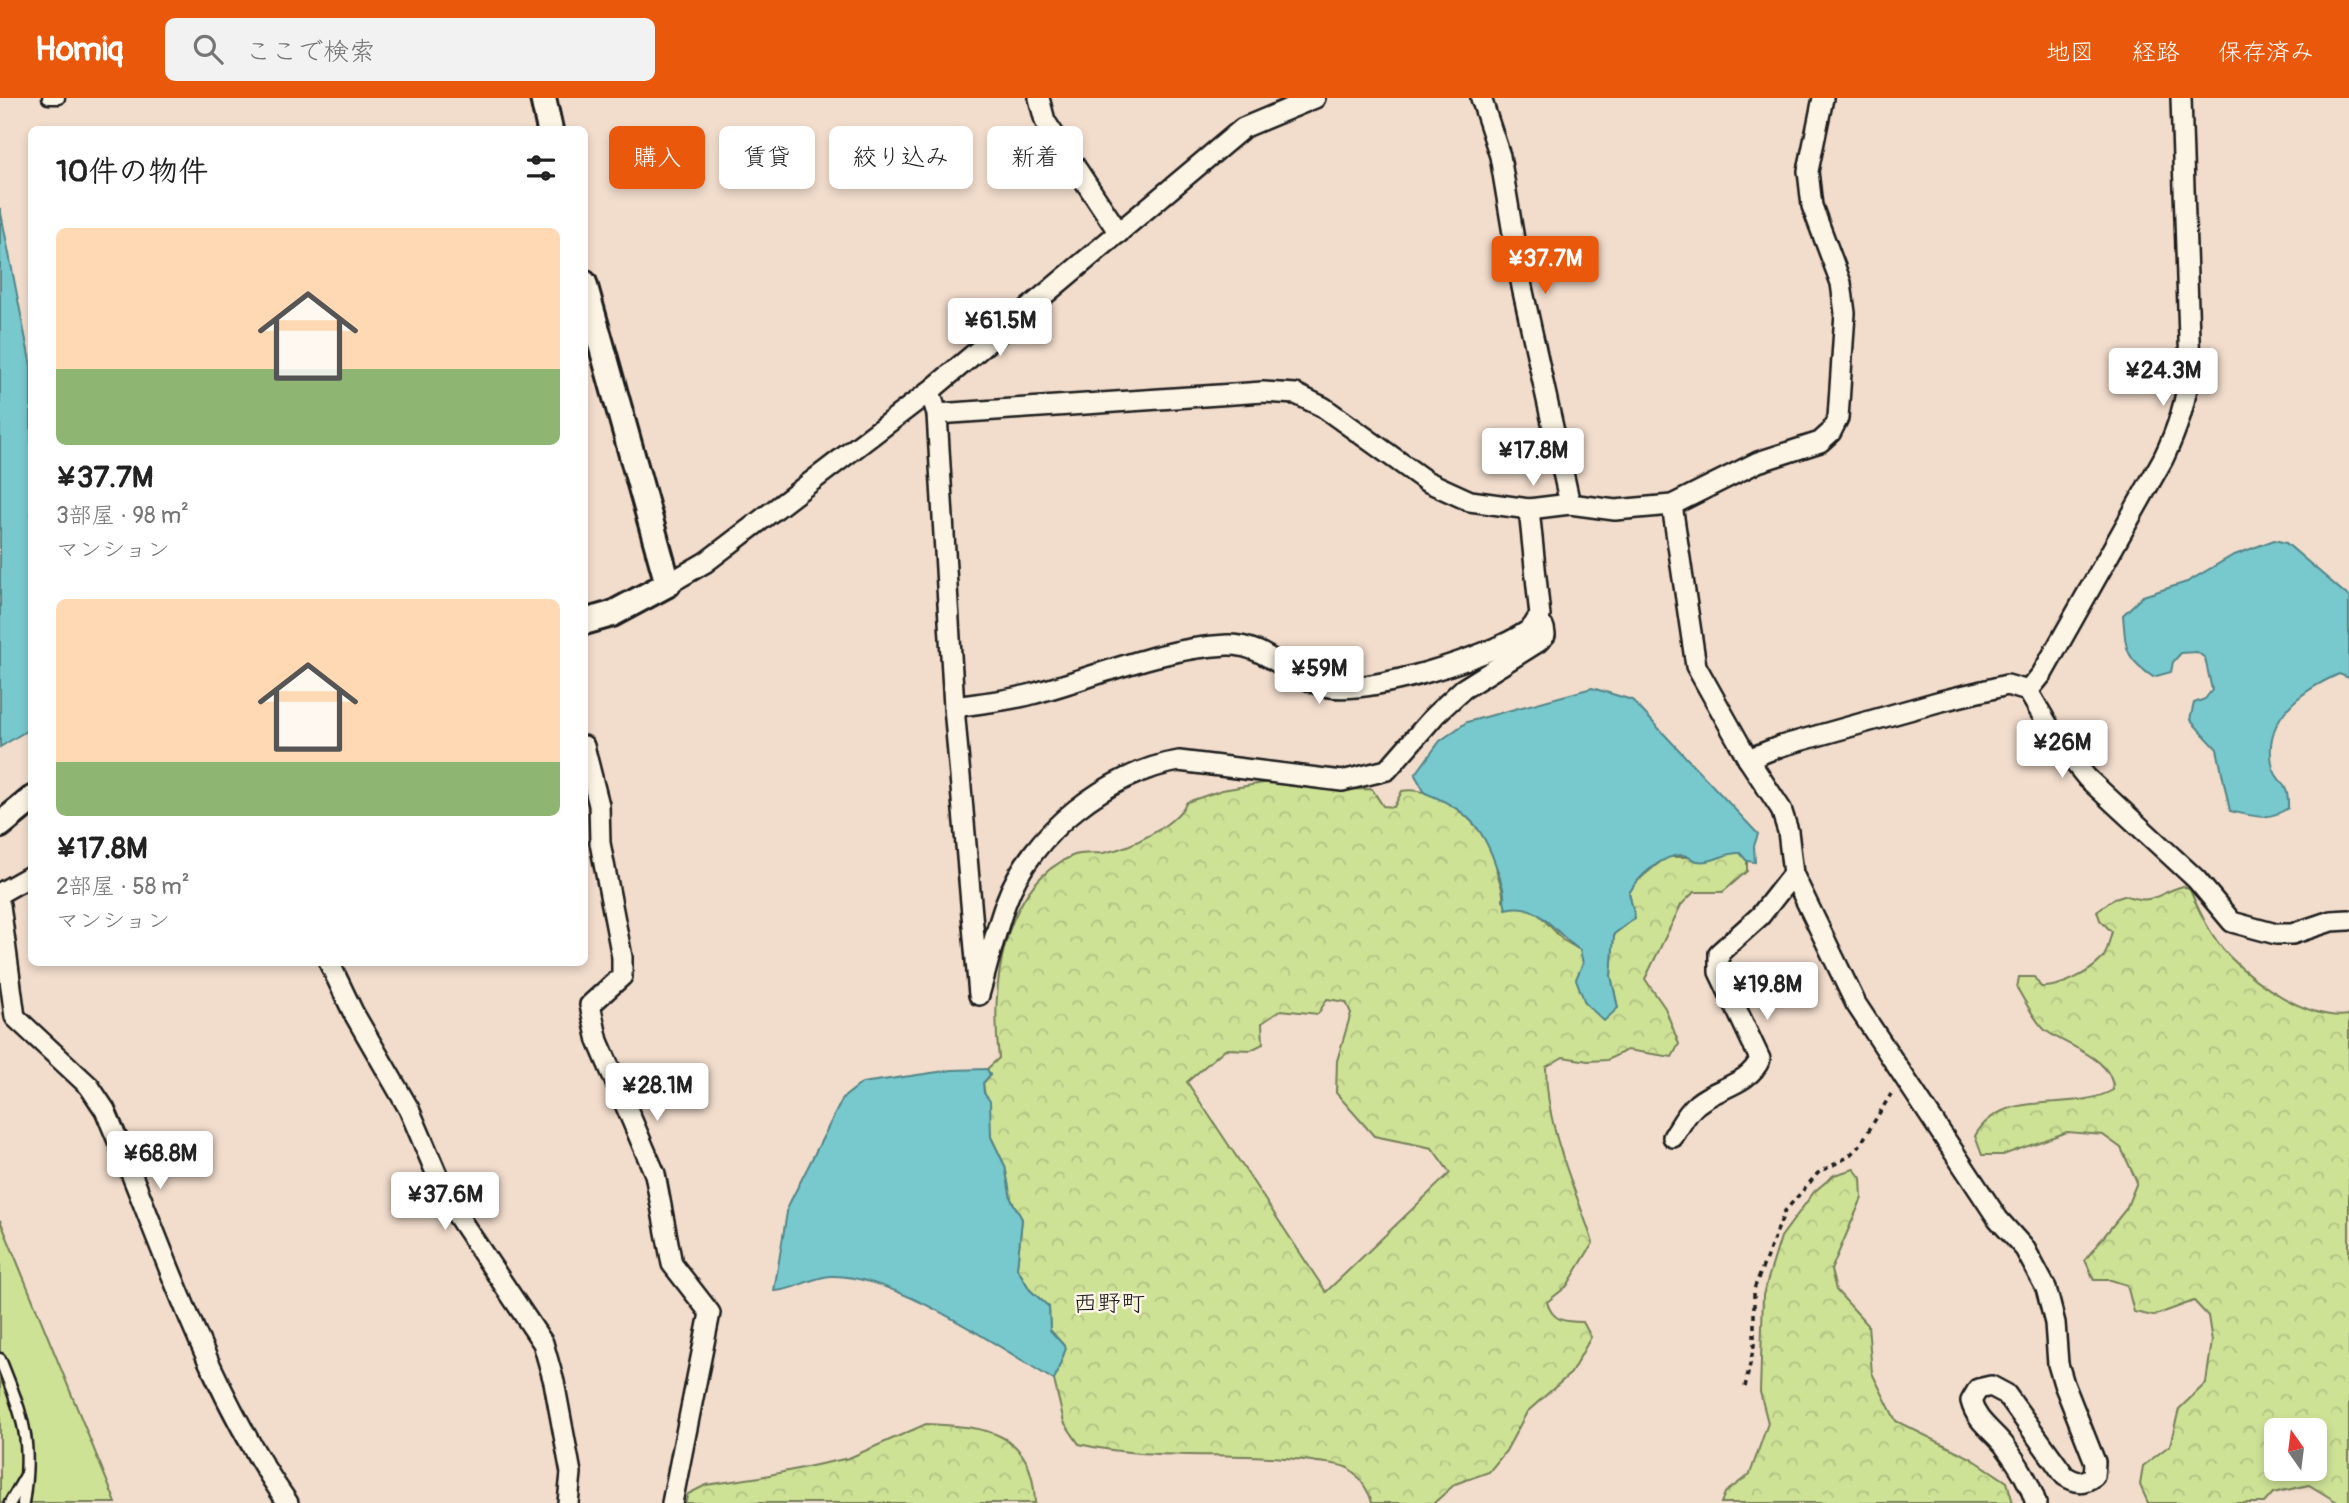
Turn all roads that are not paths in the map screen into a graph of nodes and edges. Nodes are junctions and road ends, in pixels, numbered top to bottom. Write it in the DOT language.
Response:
graph roads {
  1 [pos="48,98"];
  2 [pos="59,98"];
  3 [pos="543,98"];
  4 [pos="1039,98"];
  5 [pos="1315,98"];
  6 [pos="1481,98"];
  7 [pos="1823,98"];
  8 [pos="2181,98"];
  9 [pos="549,126"];
  10 [pos="1119,233"];
  11 [pos="588,297"];
  12 [pos="930,391"];
  13 [pos="937,414"];
  14 [pos="1570,504"];
  15 [pos="1672,505"];
  16 [pos="1529,509"];
  17 [pos="668,584"];
  18 [pos="588,621"];
  19 [pos="1536,621"];
  20 [pos="2028,691"];
  21 [pos="954,707"];
  22 [pos="1748,758"];
  23 [pos="588,762"];
  24 [pos="28,802"];
  25 [pos="0,825"];
  26 [pos="1793,874"];
  27 [pos="28,877"];
  28 [pos="0,892"];
  29 [pos="0,905"];
  30 [pos="2349,920"];
  31 [pos="332,966"];
  32 [pos="1673,1137"];
  33 [pos="0,1359"];
  34 [pos="29,1470"];
  35 [pos="10,1503"];
  36 [pos="23,1503"];
  37 [pos="288,1503"];
  38 [pos="568,1503"];
  39 [pos="672,1503"];
  40 [pos="2036,1503"];
  1 -- 2 [label="lane"];
  3 -- 9 [label="street"];
  4 -- 10 [label="street"];
  5 -- 10 [label="street"];
  6 -- 14 [label="street"];
  7 -- 15 [label="street"];
  8 -- 20 [label="street"];
  10 -- 12 [label="street"];
  11 -- 17 [label="street"];
  12 -- 13 [label="street"];
  12 -- 17 [label="street"];
  13 -- 16 [label="street"];
  13 -- 21 [label="street"];
  14 -- 15 [label="street"];
  14 -- 16 [label="street"];
  15 -- 22 [label="street"];
  16 -- 19 [label="street"];
  17 -- 18 [label="street"];
  19 -- 21 [label="street"];
  19 -- 21 [label="street"];
  20 -- 22 [label="street"];
  20 -- 30 [label="street"];
  22 -- 26 [label="street"];
  23 -- 39 [label="street"];
  24 -- 25 [label="street"];
  26 -- 32 [label="street"];
  26 -- 40 [label="street"];
  27 -- 28 [label="street"];
  29 -- 37 [label="street"];
  31 -- 38 [label="street"];
  33 -- 34 [label="lane"];
  34 -- 35 [label="lane"];
  34 -- 36 [label="lane"];
}
